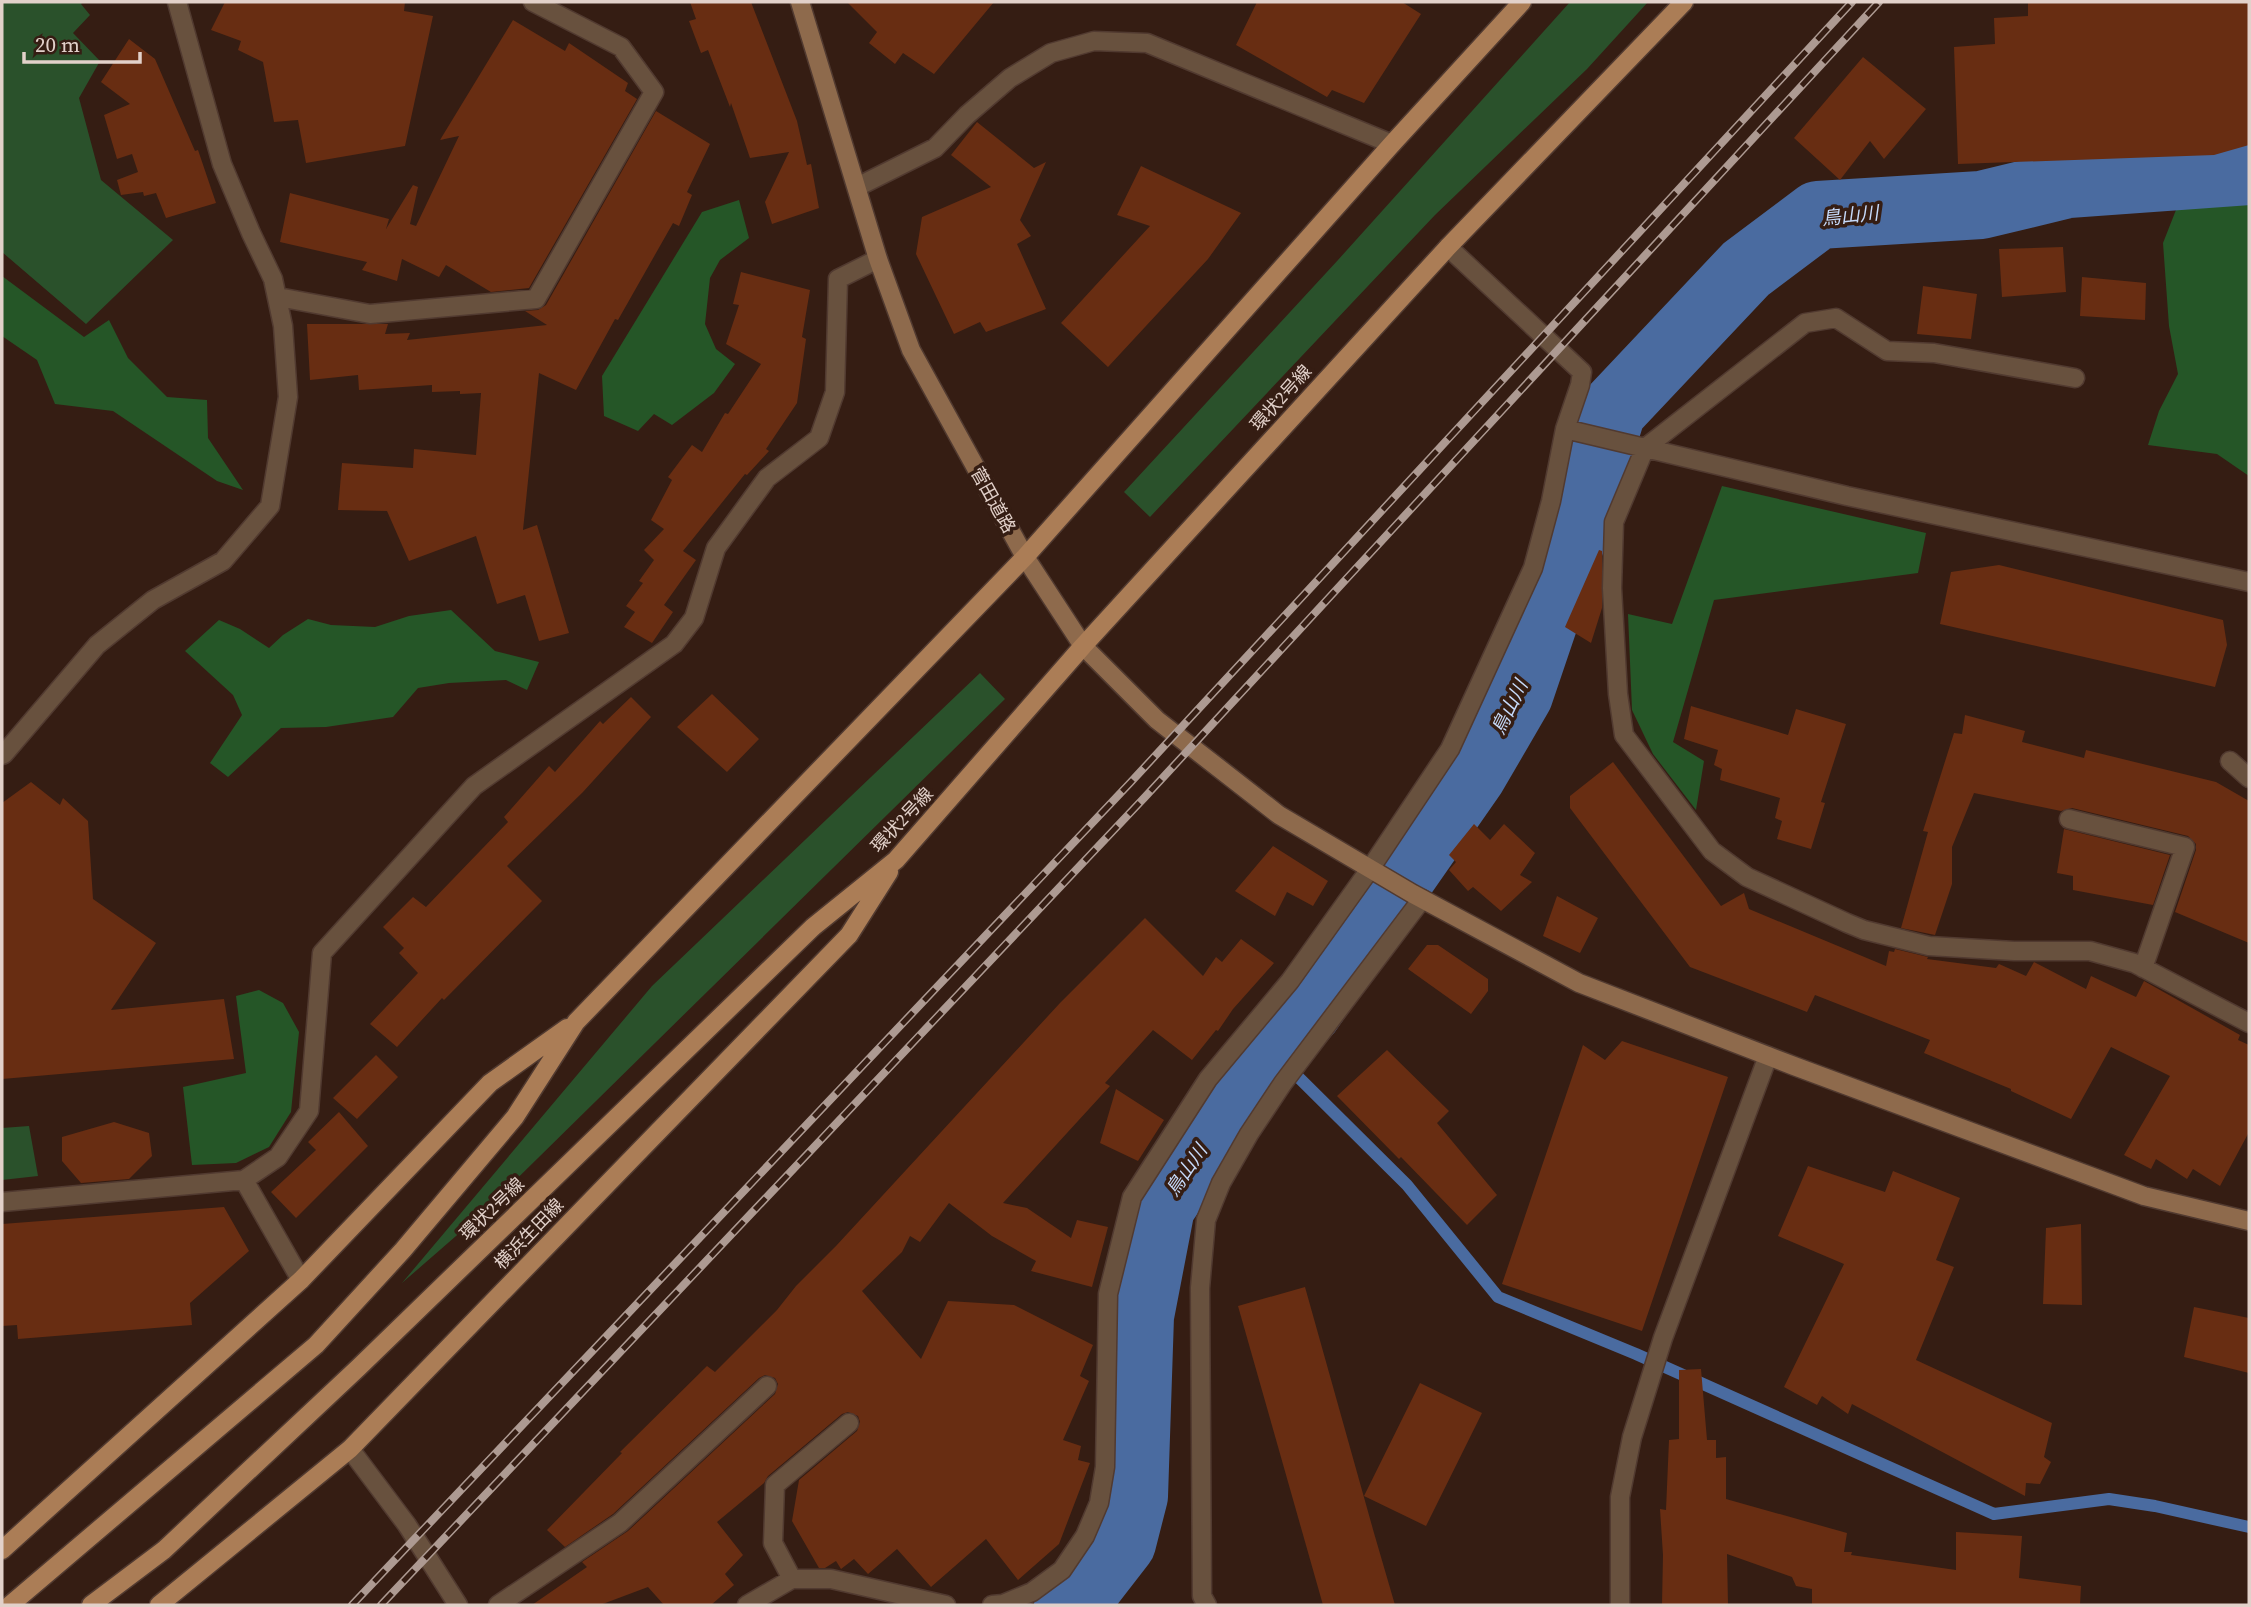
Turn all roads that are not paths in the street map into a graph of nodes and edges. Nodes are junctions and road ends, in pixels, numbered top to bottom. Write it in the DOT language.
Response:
graph roads {
  1 [pos="177,2"];
  2 [pos="533,2"];
  3 [pos="1522,2"];
  4 [pos="1684,2"];
  5 [pos="805,5"];
  6 [pos="1392,144"];
  7 [pos="857,187"];
  8 [pos="1448,247"];
  9 [pos="878,259"];
  10 [pos="278,297"];
  11 [pos="2075,378"];
  12 [pos="1565,429"];
  13 [pos="1645,449"];
  14 [pos="1025,557"];
  15 [pos="2249,582"];
  16 [pos="1083,646"];
  17 [pos="2,755"];
  18 [pos="2230,761"];
  19 [pos="2249,778"];
  20 [pos="2069,819"];
  21 [pos="896,860"];
  22 [pos="1370,869"];
  23 [pos="1418,896"];
  24 [pos="2143,968"];
  25 [pos="576,1022"];
  26 [pos="2249,1023"];
  27 [pos="1768,1056"];
  28 [pos="244,1180"];
  29 [pos="2,1202"];
  30 [pos="2249,1221"];
  31 [pos="301,1280"];
  32 [pos="767,1386"];
  33 [pos="849,1423"];
  34 [pos="350,1449"];
  35 [pos="2,1550"];
  36 [pos="792,1579"];
  37 [pos="10,1605"];
  38 [pos="91,1605"];
  39 [pos="159,1605"];
  40 [pos="458,1605"];
  41 [pos="498,1605"];
  42 [pos="747,1605"];
  43 [pos="946,1605"];
  44 [pos="992,1605"];
  45 [pos="1207,1605"];
  46 [pos="1620,1605"];
  1 -- 10 [label="street"];
  2 -- 10 [label="street"];
  3 -- 6 [label="main road"];
  4 -- 8 [label="main road, 環状2号線"];
  5 -- 7 [label="street, 菅田道路"];
  6 -- 7 [label="street"];
  6 -- 14 [label="main road"];
  7 -- 9 [label="street, 菅田道路"];
  8 -- 12 [label="street"];
  8 -- 16 [label="main road, 環状2号線"];
  9 -- 14 [label="street, 菅田道路"];
  9 -- 28 [label="street"];
  10 -- 17 [label="street"];
  11 -- 13 [label="street"];
  12 -- 13 [label="street"];
  12 -- 22 [label="street"];
  13 -- 15 [label="street"];
  13 -- 24 [label="street"];
  14 -- 16 [label="street, 菅田道路"];
  14 -- 25 [label="main road"];
  16 -- 21 [label="main road, 環状2号線"];
  16 -- 22 [label="street, 菅田道路"];
  18 -- 19 [label="street"];
  20 -- 24 [label="street"];
  21 -- 34 [label="main road, 横浜生田線"];
  21 -- 38 [label="main road, 環状2号線"];
  22 -- 23 [label="street, 菅田道路"];
  22 -- 44 [label="street"];
  23 -- 27 [label="street, 菅田道路"];
  23 -- 45 [label="street"];
  24 -- 26 [label="street"];
  25 -- 31 [label="main road"];
  25 -- 37 [label="main road"];
  27 -- 30 [label="street, 菅田道路"];
  27 -- 46 [label="street"];
  28 -- 29 [label="street"];
  28 -- 31 [label="street"];
  31 -- 35 [label="main road"];
  32 -- 41 [label="street"];
  33 -- 36 [label="street"];
  34 -- 39 [label="main road, 横浜生田線"];
  34 -- 40 [label="street"];
  36 -- 42 [label="street"];
  36 -- 43 [label="street"];
}
